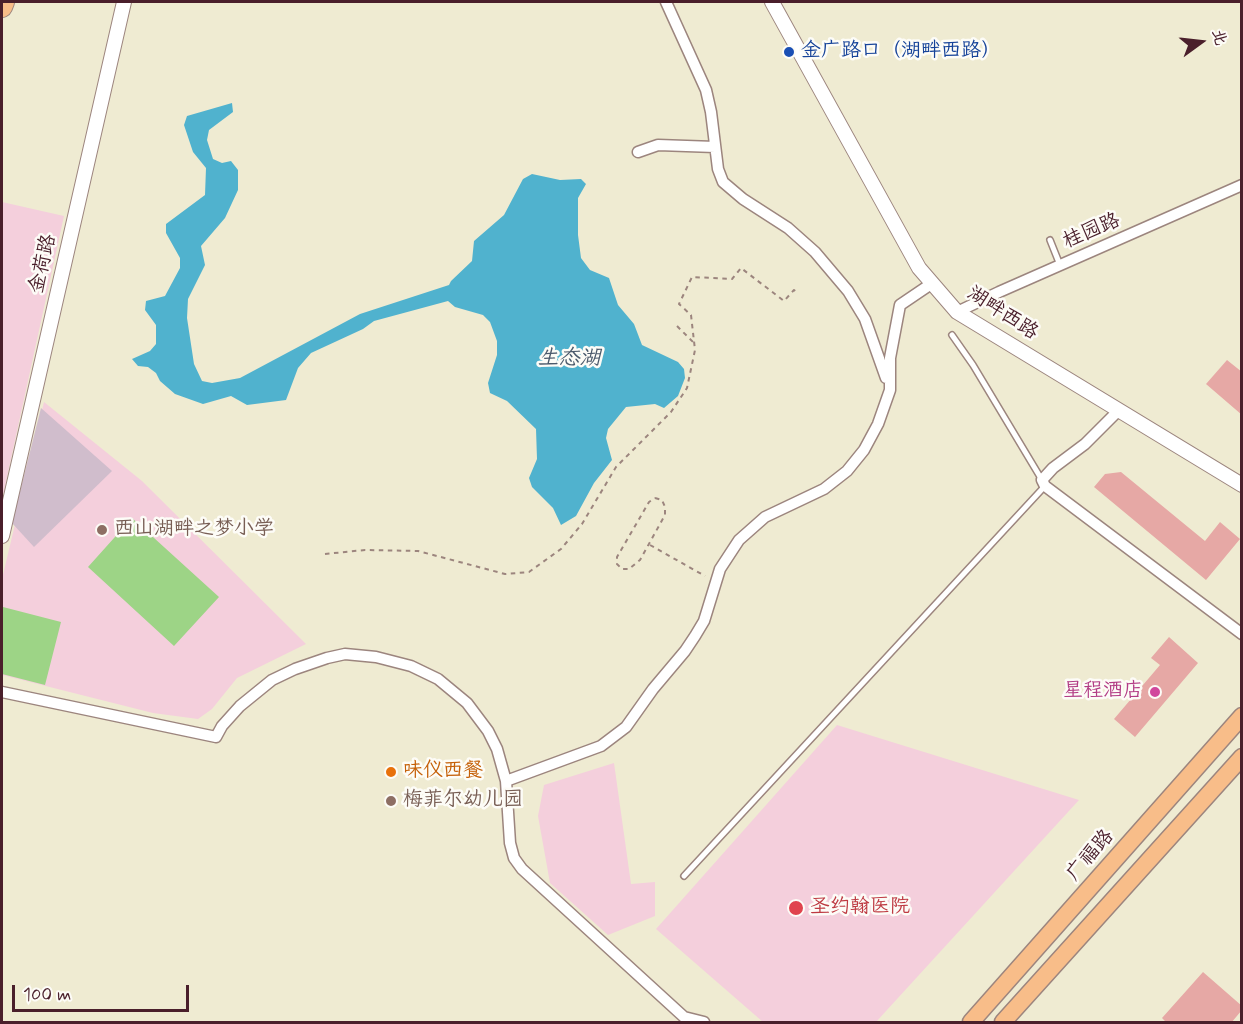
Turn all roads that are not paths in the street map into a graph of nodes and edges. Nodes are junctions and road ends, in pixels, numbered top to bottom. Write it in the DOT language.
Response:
graph roads {
  1 [pos="4,2"];
  2 [pos="124,2"];
  3 [pos="666,2"];
  4 [pos="772,2"];
  5 [pos="2,7"];
  6 [pos="715,147"];
  7 [pos="638,152"];
  8 [pos="1242,185"];
  9 [pos="1050,240"];
  10 [pos="1060,265"];
  11 [pos="931,284"];
  12 [pos="957,312"];
  13 [pos="952,335"];
  14 [pos="890,390"];
  15 [pos="1119,410"];
  16 [pos="1043,483"];
  17 [pos="1242,485"];
  18 [pos="2,536"];
  19 [pos="1242,634"];
  20 [pos="2,692"];
  21 [pos="1242,716"];
  22 [pos="1242,757"];
  23 [pos="506,781"];
  24 [pos="684,876"];
  25 [pos="686,1020"];
  26 [pos="704,1023"];
  27 [pos="972,1023"];
  28 [pos="1003,1023"];
  1 -- 5 [label="highway"];
  2 -- 18 [label="street, 金荷路"];
  3 -- 6 [label="street"];
  4 -- 11 [label="street, 湖畔西路"];
  6 -- 7 [label="street"];
  6 -- 14 [label="street"];
  8 -- 10 [label="street, 桂园路"];
  9 -- 10 [label="lane"];
  10 -- 12 [label="street, 桂园路"];
  11 -- 12 [label="street, 湖畔西路"];
  11 -- 14 [label="street"];
  12 -- 15 [label="street, 湖畔西路"];
  13 -- 16 [label="lane"];
  14 -- 23 [label="street"];
  15 -- 16 [label="street"];
  15 -- 17 [label="street, 湖畔西路"];
  16 -- 19 [label="street"];
  16 -- 24 [label="lane"];
  20 -- 23 [label="street"];
  21 -- 27 [label="main road, 广福路"];
  22 -- 28 [label="main road"];
  23 -- 25 [label="street"];
  25 -- 26 [label="street"];
}
